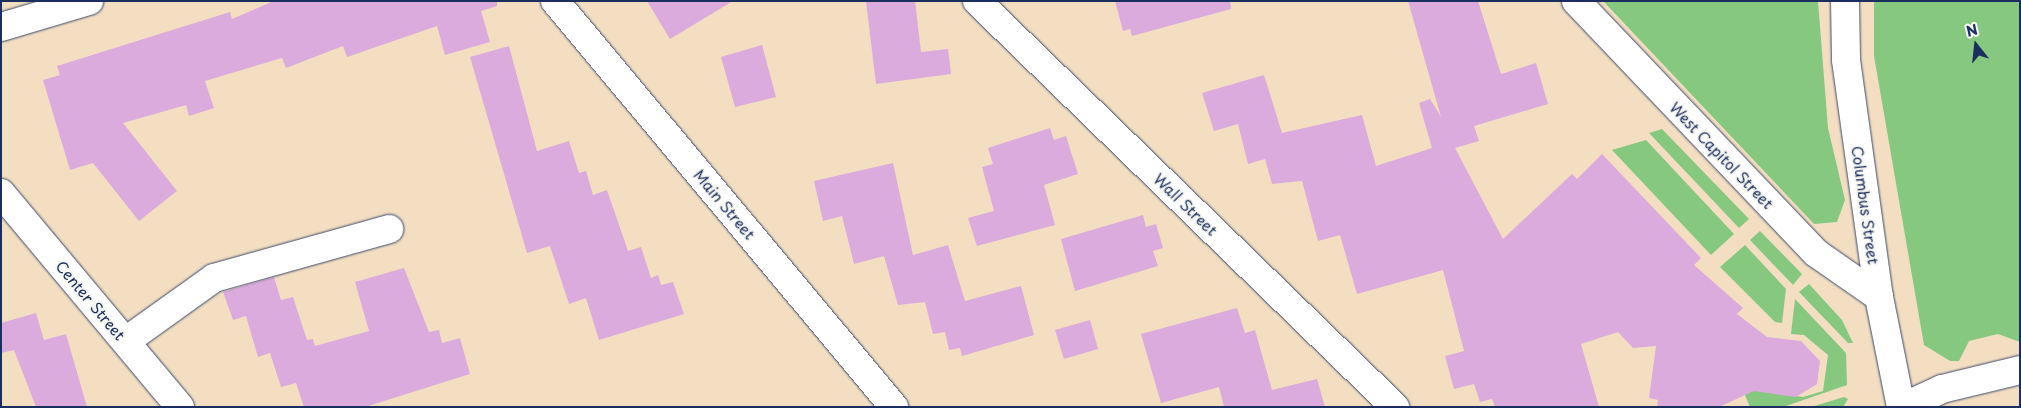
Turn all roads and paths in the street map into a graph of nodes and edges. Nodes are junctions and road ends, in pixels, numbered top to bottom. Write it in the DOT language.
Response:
graph roads {
  1 [pos="89,1"];
  2 [pos="555,1"];
  3 [pos="977,1"];
  4 [pos="1576,1"];
  5 [pos="1845,1"];
  6 [pos="1,27"];
  7 [pos="1,193"];
  8 [pos="389,229"];
  9 [pos="1878,297"];
  10 [pos="126,341"];
  11 [pos="2020,370"];
  12 [pos="180,407"];
  13 [pos="894,407"];
  14 [pos="1395,407"];
  15 [pos="1902,407"];
  1 -- 6 [label="street"];
  2 -- 13 [label="street, Main Street"];
  3 -- 14 [label="street, Wall Street"];
  4 -- 9 [label="street, West Capitol Street"];
  5 -- 9 [label="street, Columbus Street"];
  7 -- 10 [label="street, Center Street"];
  8 -- 10 [label="street"];
  9 -- 15 [label="street, Columbus Street"];
  10 -- 12 [label="street, Center Street"];
  11 -- 15 [label="street"];
}
